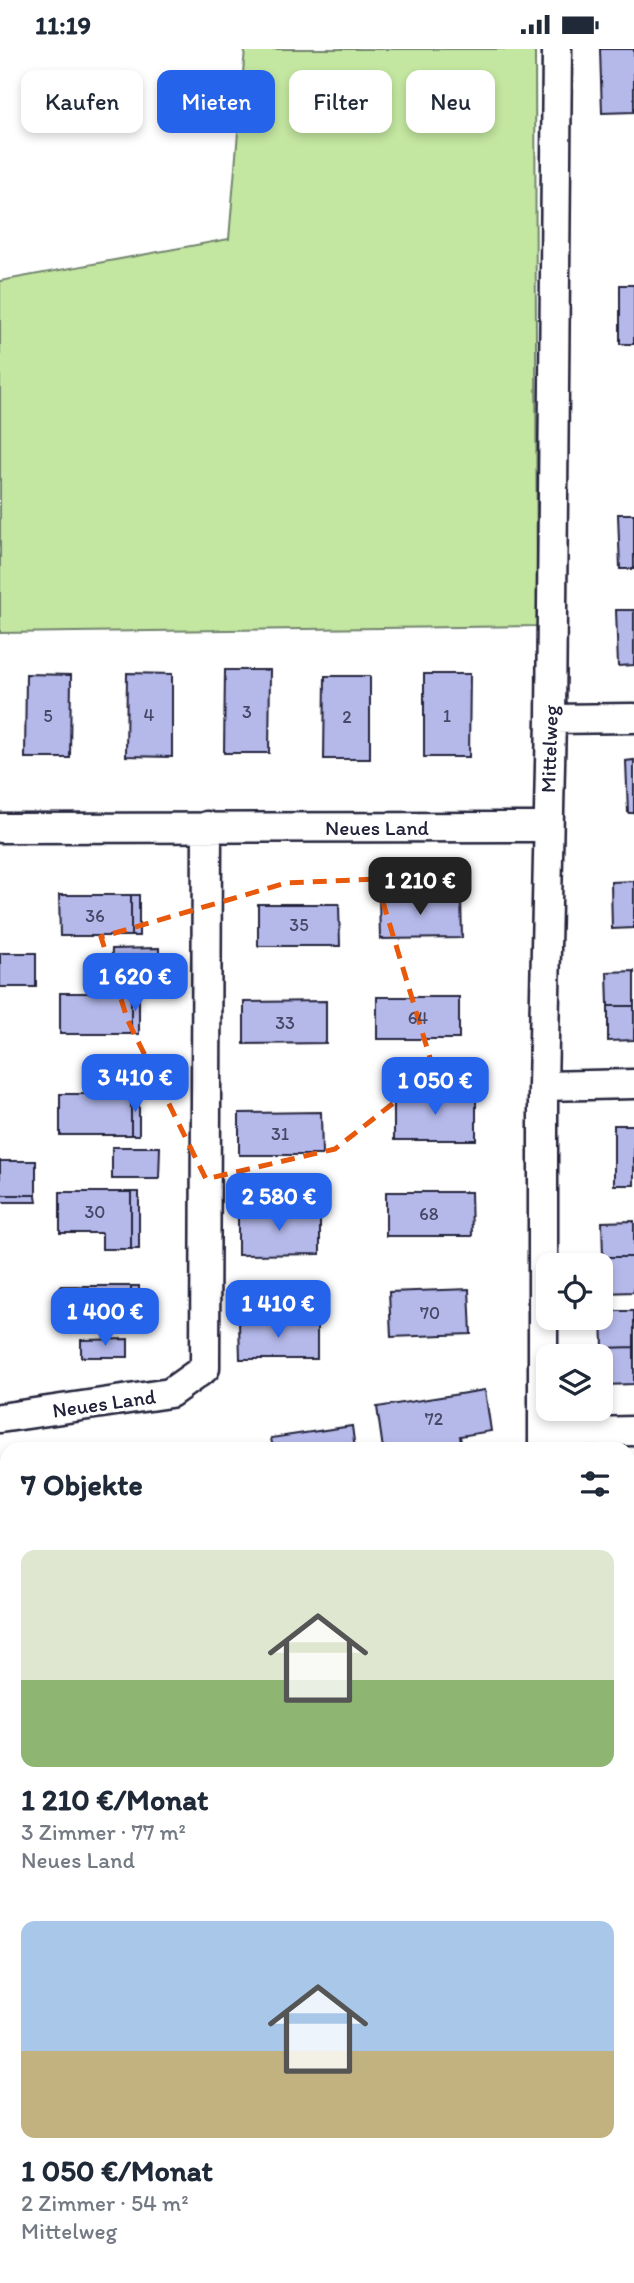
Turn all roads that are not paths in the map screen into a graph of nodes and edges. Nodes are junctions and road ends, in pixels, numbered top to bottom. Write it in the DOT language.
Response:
graph roads {
  1 [pos="557,49"];
  2 [pos="634,718"];
  3 [pos="551,719"];
  4 [pos="207,826"];
  5 [pos="547,827"];
  6 [pos="0,828"];
  7 [pos="634,1084"];
  8 [pos="543,1086"];
  9 [pos="0,1418"];
  10 [pos="634,1431"];
  11 [pos="543,1441"];
  1 -- 3 [label="street, Mittelweg"];
  2 -- 3 [label="street"];
  3 -- 5 [label="street, Mittelweg"];
  4 -- 5 [label="street, Neues Land"];
  4 -- 6 [label="street, Neues Land"];
  4 -- 9 [label="street, Neues Land"];
  5 -- 8 [label="street, Mittelweg"];
  7 -- 8 [label="street"];
  8 -- 11 [label="street, Mittelweg"];
  10 -- 11 [label="street"];
}
